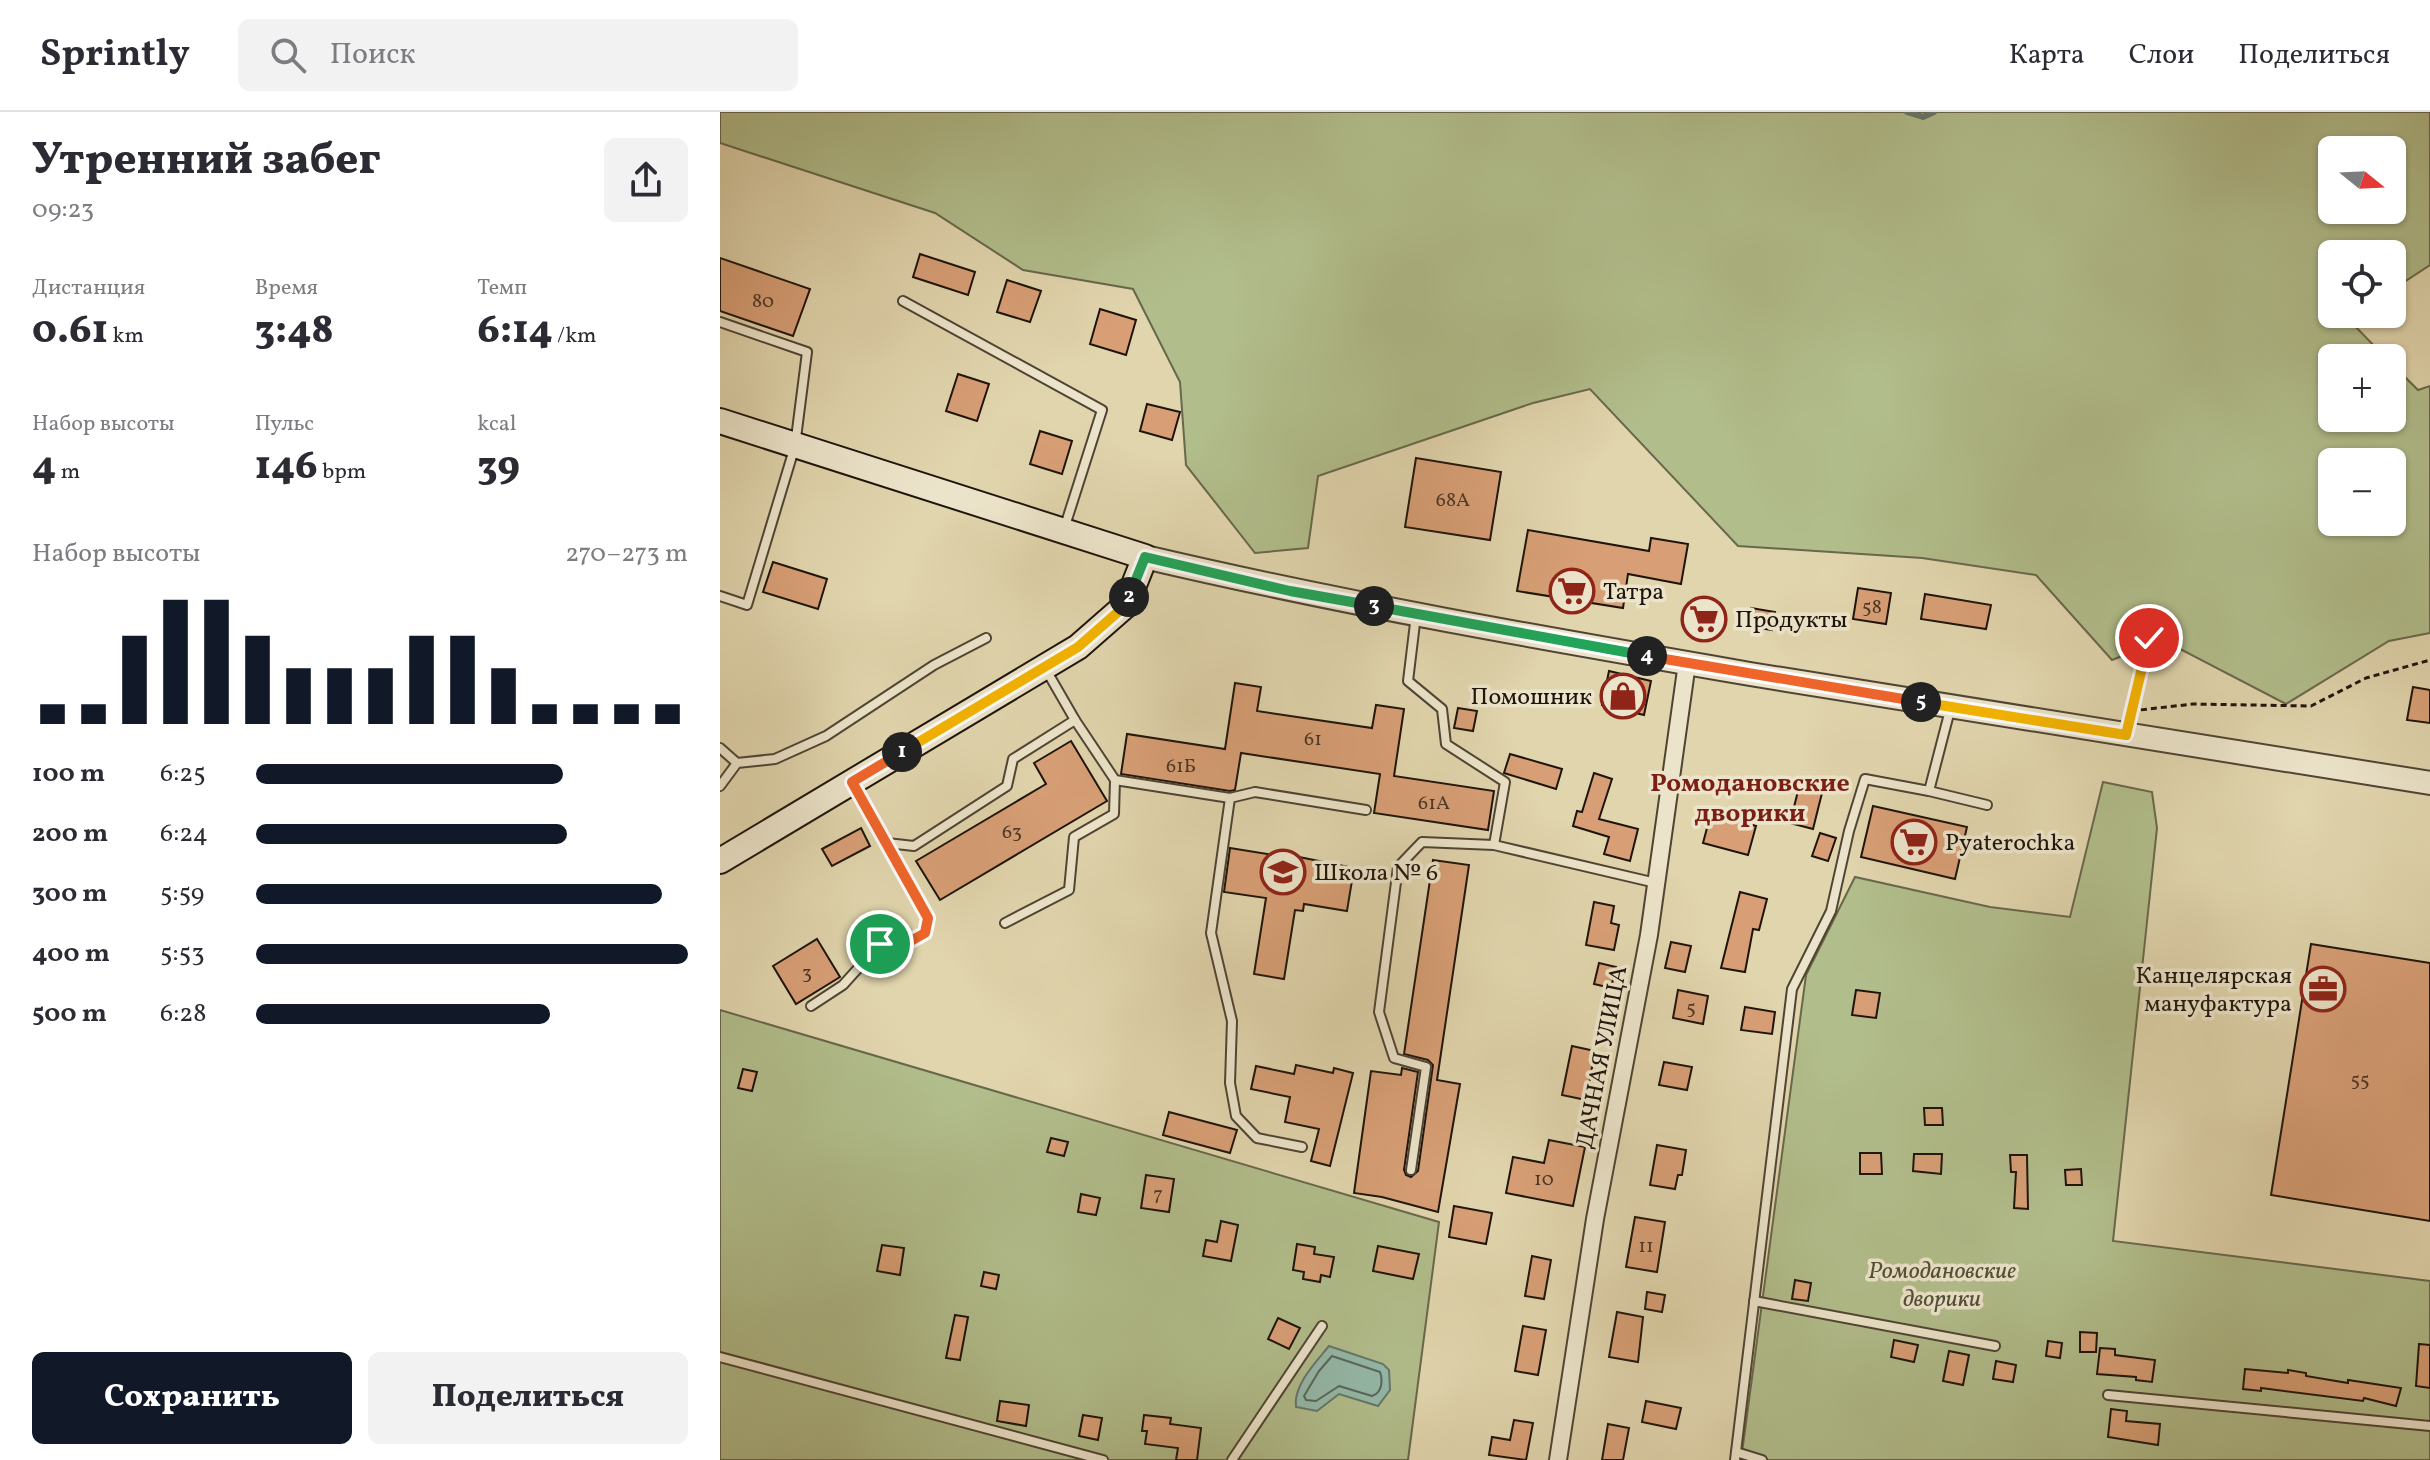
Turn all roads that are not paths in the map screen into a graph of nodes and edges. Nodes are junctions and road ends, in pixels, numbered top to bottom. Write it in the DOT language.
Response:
graph roads {
  1 [pos="903,301"];
  2 [pos="720,322"];
  3 [pos="720,421"];
  4 [pos="795,446"];
  5 [pos="1064,530"];
  6 [pos="1145,557"];
  7 [pos="720,596"];
  8 [pos="1416,614"];
  9 [pos="986,638"];
  10 [pos="1687,663"];
  11 [pos="1045,667"];
  12 [pos="1950,707"];
  13 [pos="1075,720"];
  14 [pos="720,748"];
  15 [pos="737,763"];
  16 [pos="1115,780"];
  17 [pos="852,782"];
  18 [pos="2430,783"];
  19 [pos="720,786"];
  20 [pos="1929,791"];
  21 [pos="1230,798"];
  22 [pos="1987,805"];
  23 [pos="1366,810"];
  24 [pos="887,843"];
  25 [pos="1494,845"];
  26 [pos="720,861"];
  27 [pos="1656,883"];
  28 [pos="1005,923"];
  29 [pos="811,1006"];
  30 [pos="1302,1147"];
  31 [pos="1411,1170"];
  32 [pos="1754,1301"];
  33 [pos="1322,1326"];
  34 [pos="1995,1346"];
  35 [pos="720,1357"];
  36 [pos="2108,1395"];
  37 [pos="2430,1426"];
  38 [pos="1735,1456"];
  39 [pos="1103,1460"];
  40 [pos="1232,1460"];
  41 [pos="1558,1460"];
  42 [pos="1762,1460"];
  1 -- 5 [label="lane"];
  2 -- 4 [label="lane"];
  3 -- 4 [label="main road"];
  4 -- 5 [label="main road"];
  4 -- 7 [label="lane"];
  5 -- 6 [label="main road"];
  6 -- 8 [label="street"];
  6 -- 11 [label="main road"];
  8 -- 10 [label="street"];
  8 -- 25 [label="lane"];
  9 -- 15 [label="lane"];
  10 -- 12 [label="street"];
  10 -- 27 [label="street, ДАЧНАЯ УЛИЦА"];
  11 -- 13 [label="lane"];
  11 -- 17 [label="main road"];
  12 -- 18 [label="street"];
  12 -- 20 [label="lane"];
  13 -- 16 [label="lane"];
  13 -- 24 [label="lane"];
  14 -- 15 [label="lane"];
  15 -- 19 [label="lane"];
  16 -- 21 [label="lane"];
  16 -- 28 [label="lane"];
  17 -- 24 [label="lane"];
  17 -- 26 [label="main road"];
  20 -- 22 [label="lane"];
  20 -- 32 [label="lane"];
  21 -- 23 [label="lane"];
  21 -- 30 [label="lane"];
  24 -- 29 [label="lane"];
  25 -- 27 [label="lane"];
  25 -- 31 [label="lane"];
  27 -- 41 [label="street, ДАЧНАЯ УЛИЦА"];
  32 -- 34 [label="lane"];
  32 -- 38 [label="lane"];
  33 -- 40 [label="lane"];
  35 -- 39 [label="lane"];
  36 -- 37 [label="lane"];
  38 -- 42 [label="lane"];
}
